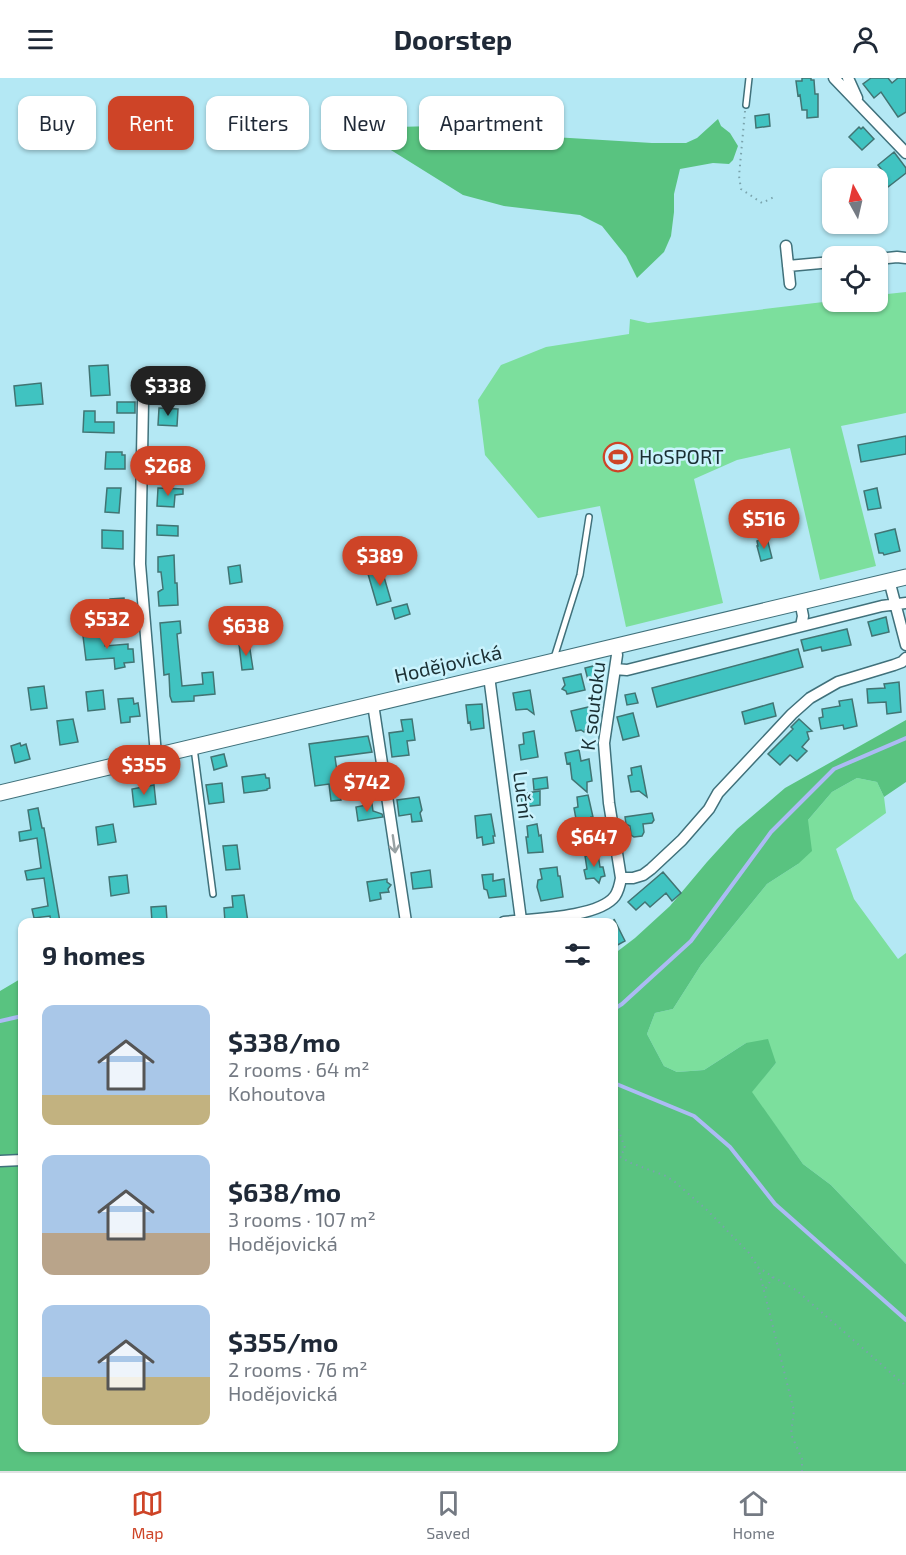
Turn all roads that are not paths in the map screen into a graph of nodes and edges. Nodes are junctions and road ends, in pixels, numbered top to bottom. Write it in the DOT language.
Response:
graph roads {
  1 [pos="749,78"];
  2 [pos="834,78"];
  3 [pos="848,78"];
  4 [pos="746,105"];
  5 [pos="861,106"];
  6 [pos="906,153"];
  7 [pos="786,246"];
  8 [pos="888,258"];
  9 [pos="906,258"];
  10 [pos="822,263"];
  11 [pos="788,266"];
  12 [pos="790,284"];
  13 [pos="143,402"];
  14 [pos="589,517"];
  15 [pos="906,577"];
  16 [pos="889,580"];
  17 [pos="800,602"];
  18 [pos="901,604"];
  19 [pos="801,626"];
  20 [pos="906,645"];
  21 [pos="615,646"];
  22 [pos="906,658"];
  23 [pos="554,660"];
  24 [pos="615,669"];
  25 [pos="489,676"];
  26 [pos="373,704"];
  27 [pos="194,746"];
  28 [pos="156,755"];
  29 [pos="0,793"];
  30 [pos="621,878"];
  31 [pos="213,894"];
  32 [pos="405,918"];
  33 [pos="521,918"];
  34 [pos="553,918"];
  35 [pos="18,1160"];
  36 [pos="0,1161"];
  1 -- 4 [label="lane"];
  2 -- 5 [label="street"];
  3 -- 5 [label="street"];
  5 -- 6 [label="street"];
  7 -- 11 [label="street"];
  8 -- 9 [label="street"];
  10 -- 11 [label="street"];
  11 -- 12 [label="street"];
  13 -- 28 [label="street"];
  14 -- 23 [label="lane"];
  15 -- 16 [label="street, Hodějovická"];
  16 -- 17 [label="street, Hodějovická"];
  16 -- 18 [label="street"];
  17 -- 19 [label="street"];
  17 -- 21 [label="street, Hodějovická"];
  18 -- 19 [label="street"];
  18 -- 20 [label="street"];
  19 -- 24 [label="street"];
  21 -- 23 [label="street, Hodějovická"];
  21 -- 24 [label="street, K soutoku"];
  22 -- 30 [label="street"];
  23 -- 25 [label="street, Hodějovická"];
  24 -- 30 [label="street, K soutoku"];
  25 -- 26 [label="street, Hodějovická"];
  25 -- 33 [label="street, Luční"];
  26 -- 27 [label="street, Hodějovická"];
  26 -- 32 [label="street, one-way"];
  27 -- 28 [label="street, Hodějovická"];
  27 -- 31 [label="lane"];
  28 -- 29 [label="street, Hodějovická"];
  30 -- 34 [label="street"];
  35 -- 36 [label="street"];
}
